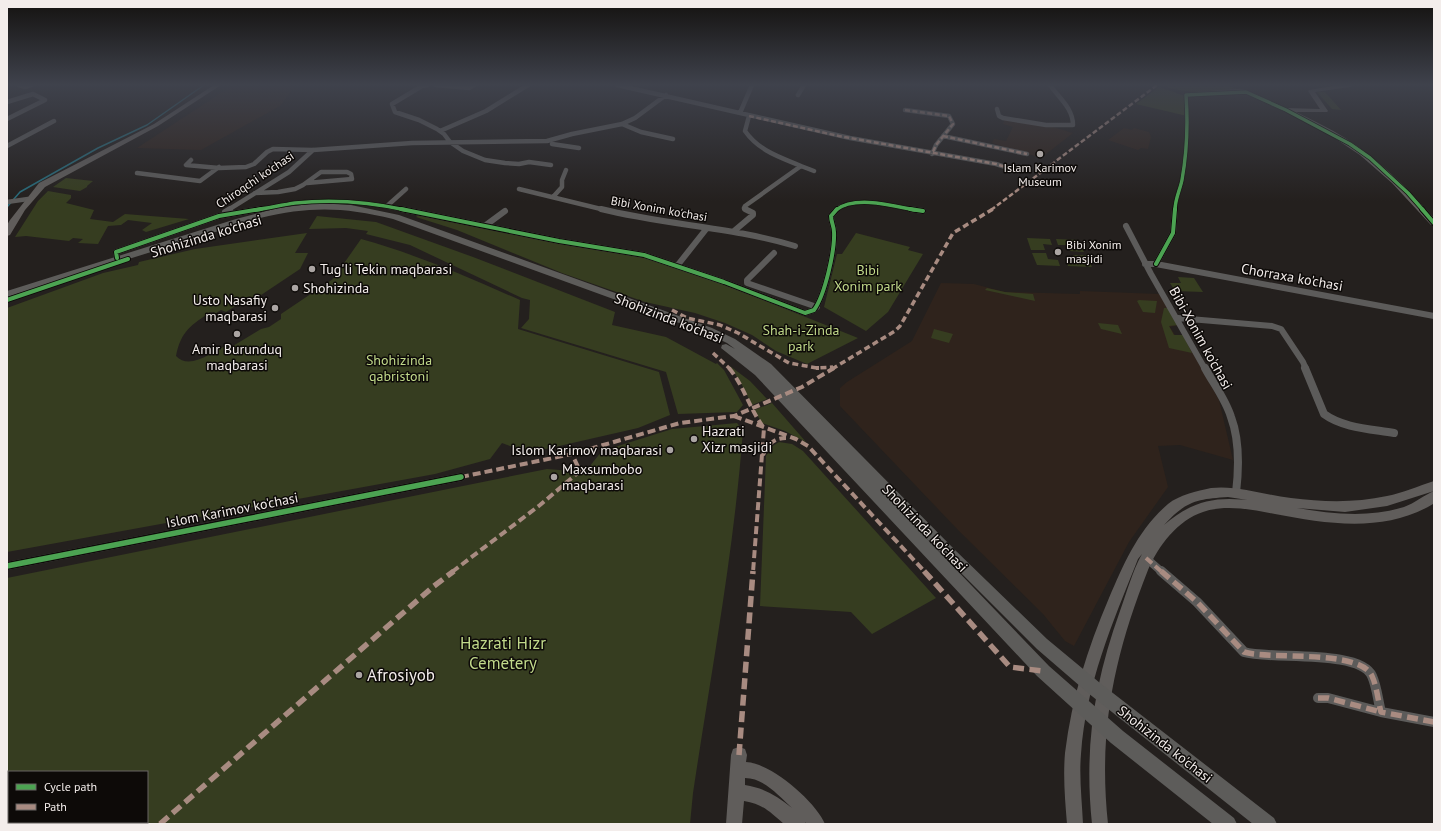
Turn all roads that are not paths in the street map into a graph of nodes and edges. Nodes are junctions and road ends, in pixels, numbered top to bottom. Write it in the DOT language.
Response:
graph roads {
  1 [pos="49,124"];
  2 [pos="159,124"];
  3 [pos="426,124"];
  4 [pos="458,124"];
  5 [pos="622,124"];
  6 [pos="746,124"];
  7 [pos="783,124"];
  8 [pos="953,124"];
  9 [pos="1039,124"];
  10 [pos="1073,124"];
  11 [pos="1187,124"];
  12 [pos="1312,124"];
  13 [pos="440,131"];
  14 [pos="943,136"];
  15 [pos="673,139"];
  16 [pos="450,142"];
  17 [pos="552,144"];
  18 [pos="7,146"];
  19 [pos="579,148"];
  20 [pos="313,150"];
  21 [pos="932,154"];
  22 [pos="1027,154"];
  23 [pos="191,160"];
  24 [pos="551,165"];
  25 [pos="801,166"];
  26 [pos="219,167"];
  27 [pos="566,170"];
  28 [pos="814,171"];
  29 [pos="1018,171"];
  30 [pos="137,173"];
  31 [pos="307,183"];
  32 [pos="406,189"];
  33 [pos="519,189"];
  34 [pos="256,193"];
  35 [pos="553,197"];
  36 [pos="28,199"];
  37 [pos="7,202"];
  38 [pos="387,206"];
  39 [pos="505,211"];
  40 [pos="923,211"];
  41 [pos="219,216"];
  42 [pos="1434,223"];
  43 [pos="486,225"];
  44 [pos="1126,226"];
  45 [pos="706,228"];
  46 [pos="207,230"];
  47 [pos="734,231"];
  48 [pos="7,233"];
  49 [pos="152,243"];
  50 [pos="795,246"];
  51 [pos="774,253"];
  52 [pos="1145,264"];
  53 [pos="1156,264"];
  54 [pos="677,266"];
  55 [pos="7,294"];
  56 [pos="7,300"];
  57 [pos="816,307"];
  58 [pos="1434,316"];
  59 [pos="1178,318"];
  60 [pos="1394,433"];
  61 [pos="461,477"];
  62 [pos="1434,486"];
  63 [pos="1236,493"];
  64 [pos="1434,496"];
  65 [pos="1387,501"];
  66 [pos="1400,513"];
  67 [pos="1146,558"];
  68 [pos="7,566"];
  69 [pos="1123,580"];
  70 [pos="1136,586"];
  71 [pos="1318,698"];
  72 [pos="1381,712"];
  73 [pos="1434,722"];
  74 [pos="736,792"];
  75 [pos="734,824"];
  76 [pos="797,824"];
  77 [pos="817,824"];
  78 [pos="1075,824"];
  79 [pos="1100,824"];
  80 [pos="1228,824"];
  81 [pos="1268,824"];
  1 -- 18 [label="street"];
  2 -- 36 [label="street"];
  3 -- 13 [label="street"];
  4 -- 13 [label="street"];
  5 -- 15 [label="street"];
  5 -- 16 [label="street, Chiroqchi ko'chasi"];
  6 -- 25 [label="street"];
  7 -- 21 [label="street"];
  8 -- 14 [label="street"];
  9 -- 10 [label="street"];
  11 -- 53 [label="street"];
  12 -- 42 [label="street"];
  13 -- 16 [label="street"];
  14 -- 21 [label="street"];
  14 -- 22 [label="street"];
  16 -- 20 [label="street, Chiroqchi ko'chasi"];
  16 -- 24 [label="street"];
  17 -- 19 [label="street"];
  20 -- 26 [label="street"];
  20 -- 34 [label="street, Chiroqchi ko'chasi"];
  21 -- 29 [label="street"];
  23 -- 26 [label="street"];
  25 -- 28 [label="street"];
  25 -- 47 [label="street"];
  26 -- 30 [label="street"];
  27 -- 35 [label="street"];
  31 -- 31 [label="street"];
  31 -- 34 [label="street"];
  32 -- 38 [label="street"];
  33 -- 35 [label="street, Bibi Xonim ko'chasi"];
  34 -- 41 [label="street, Chiroqchi ko'chasi"];
  35 -- 45 [label="street, Bibi Xonim ko'chasi"];
  36 -- 37 [label="street"];
  36 -- 48 [label="street"];
  38 -- 41 [label="street"];
  38 -- 43 [label="street"];
  39 -- 43 [label="street"];
  40 -- 57 [label="street"];
  41 -- 46 [label="street, Chiroqchi ko'chasi"];
  41 -- 49 [label="street"];
  43 -- 54 [label="street"];
  44 -- 52 [label="street, Bibi-Xonim ko'chasi"];
  45 -- 47 [label="street, Bibi Xonim ko'chasi"];
  45 -- 54 [label="street"];
  46 -- 49 [label="main road, Shohizinda ko'chasi"];
  46 -- 81 [label="main road, Shohizinda ko'chasi"];
  47 -- 50 [label="street, Bibi Xonim ko'chasi"];
  49 -- 55 [label="main road, Shohizinda ko'chasi"];
  51 -- 57 [label="street"];
  52 -- 53 [label="street, Chorraxa ko'chasi"];
  52 -- 59 [label="street, Bibi-Xonim ko'chasi"];
  53 -- 58 [label="street, Chorraxa ko'chasi"];
  54 -- 57 [label="street"];
  56 -- 80 [label="main road, Shohizinda ko'chasi"];
  59 -- 60 [label="street"];
  59 -- 63 [label="street, Bibi-Xonim ko'chasi"];
  61 -- 68 [label="street, Islom Karimov ko'chasi"];
  62 -- 65 [label="street"];
  63 -- 65 [label="street"];
  63 -- 69 [label="street"];
  64 -- 66 [label="street"];
  65 -- 66 [label="street"];
  66 -- 67 [label="street"];
  67 -- 70 [label="street"];
  67 -- 72 [label="street"];
  69 -- 70 [label="street"];
  69 -- 78 [label="street"];
  70 -- 79 [label="street"];
  71 -- 72 [label="street"];
  72 -- 73 [label="street"];
  74 -- 75 [label="street"];
  74 -- 76 [label="street"];
  74 -- 77 [label="street"];
}
